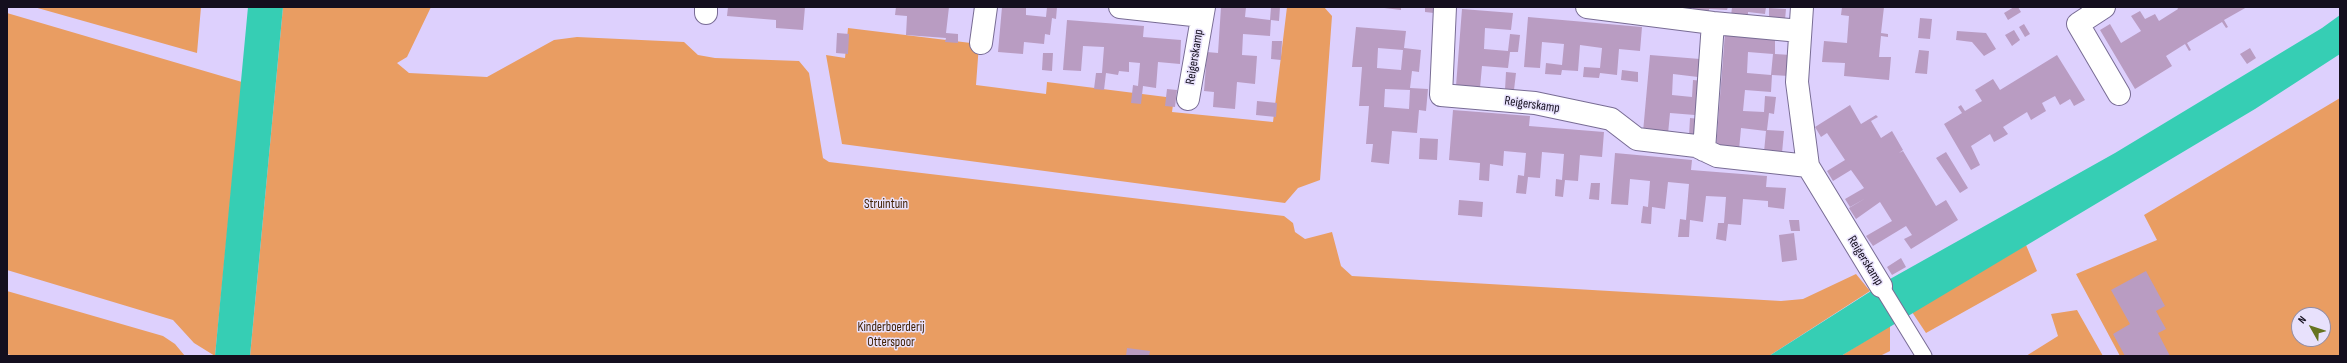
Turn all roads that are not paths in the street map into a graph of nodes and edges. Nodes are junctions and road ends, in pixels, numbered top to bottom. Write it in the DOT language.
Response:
graph roads {
  1 [pos="986,7"];
  2 [pos="1120,7"];
  3 [pos="1445,7"];
  4 [pos="1587,7"];
  5 [pos="1802,7"];
  6 [pos="2104,7"];
  7 [pos="1203,11"];
  8 [pos="1713,23"];
  9 [pos="1800,31"];
  10 [pos="982,43"];
  11 [pos="2119,94"];
  12 [pos="1188,99"];
  13 [pos="1704,150"];
  14 [pos="1808,166"];
  15 [pos="1881,286"];
  16 [pos="1924,356"];
  1 -- 10 [label="street"];
  2 -- 7 [label="street, Reigerskamp"];
  3 -- 13 [label="street, Reigerskamp"];
  4 -- 8 [label="street"];
  5 -- 9 [label="street, Reigerskamp"];
  6 -- 11 [label="street"];
  7 -- 12 [label="street, Reigerskamp"];
  8 -- 9 [label="street"];
  8 -- 13 [label="street"];
  9 -- 14 [label="street, Reigerskamp"];
  13 -- 14 [label="street, Reigerskamp"];
  14 -- 15 [label="street, Reigerskamp"];
  15 -- 16 [label="lane, Reigerskamp"];
}
